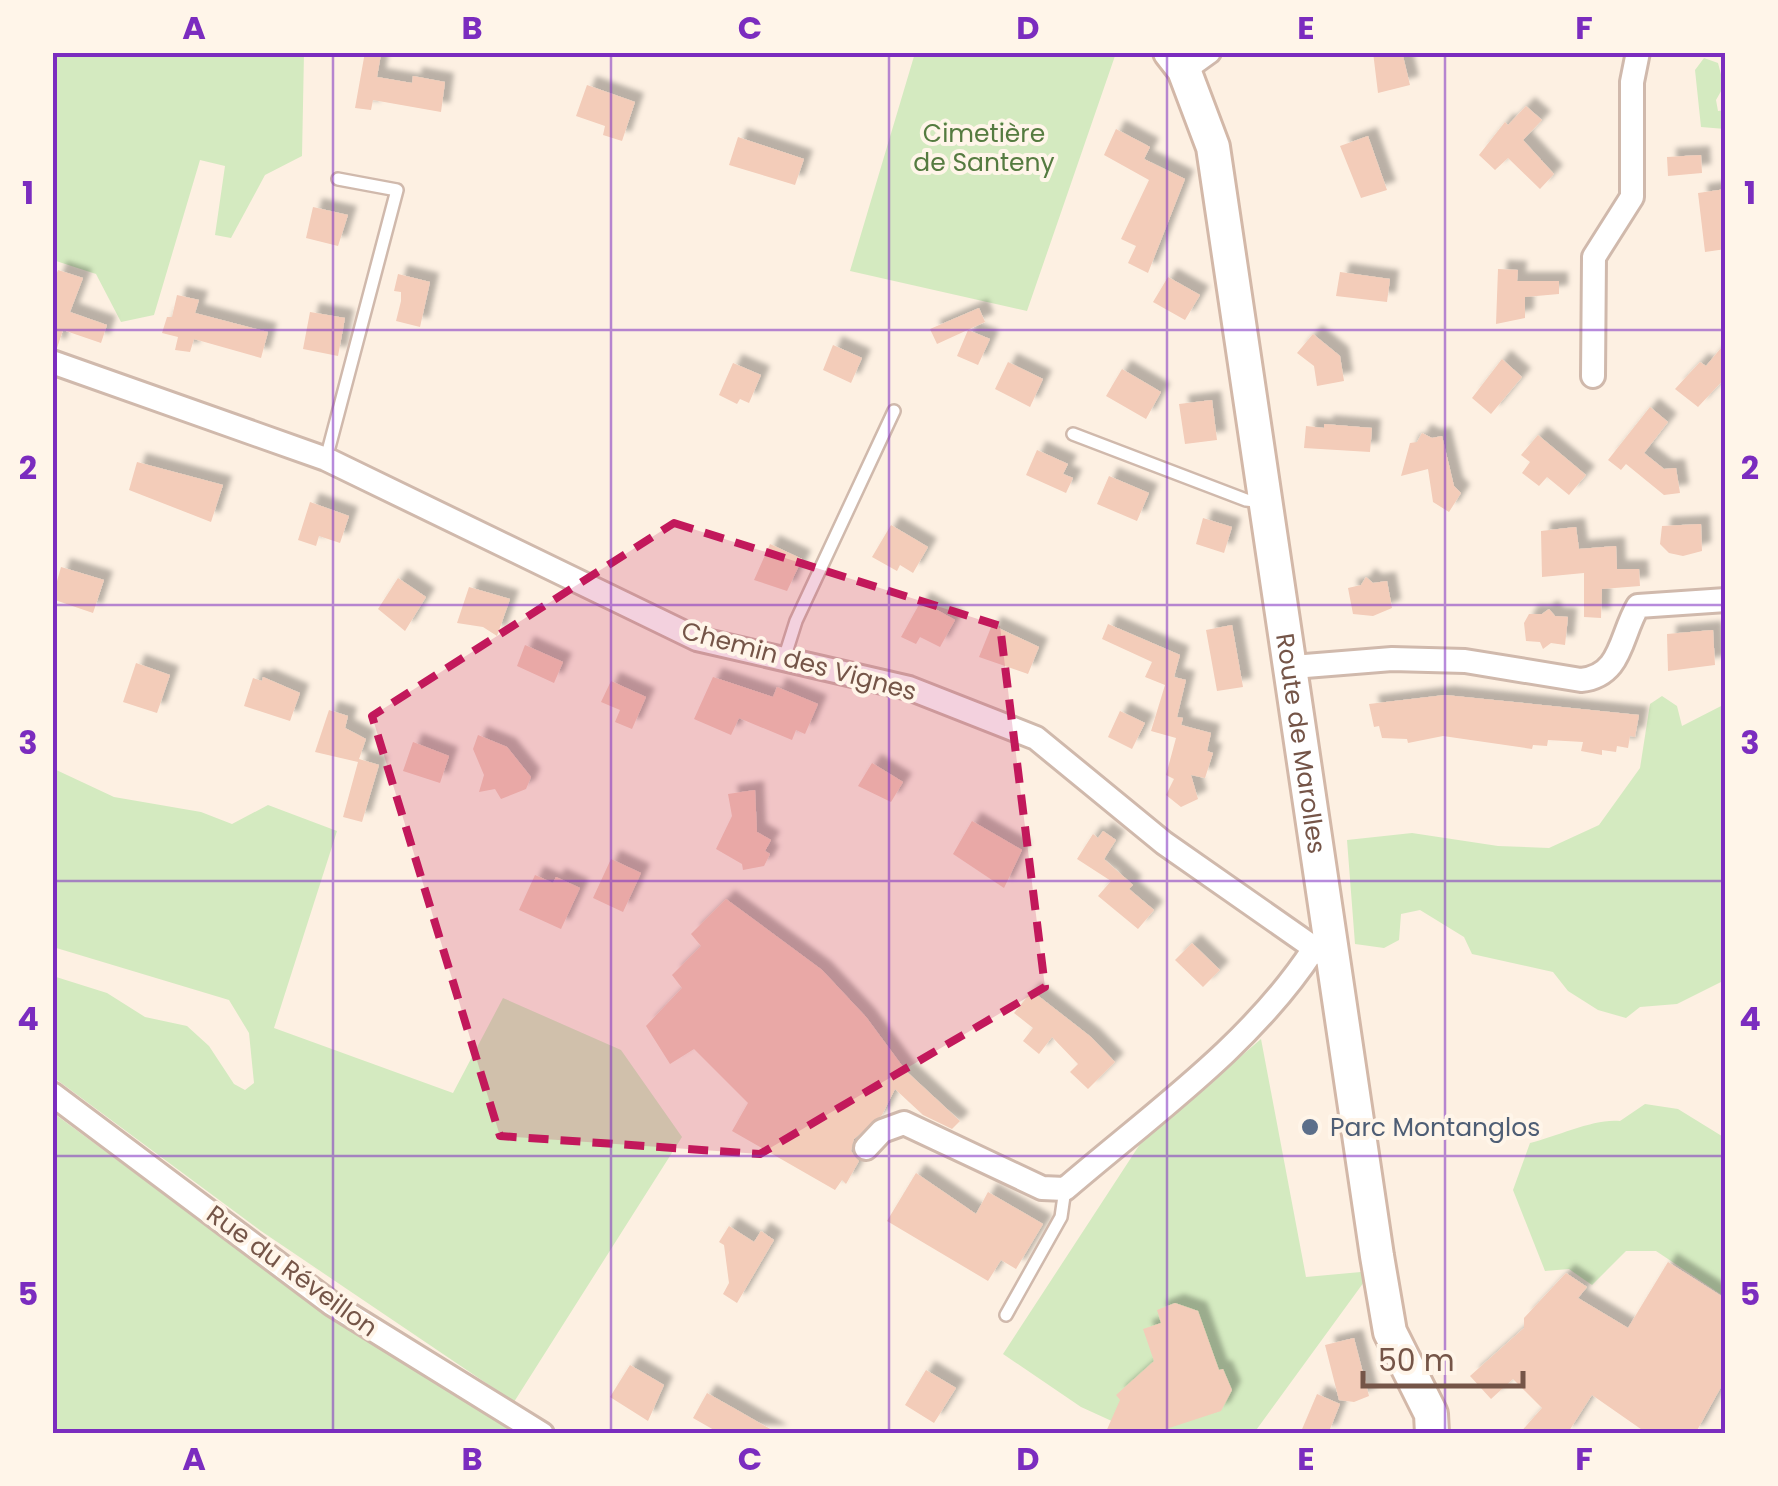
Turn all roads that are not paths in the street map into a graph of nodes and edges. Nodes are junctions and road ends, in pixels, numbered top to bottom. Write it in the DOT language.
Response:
graph roads {
  1 [pos="1638,52"];
  2 [pos="1188,58"];
  3 [pos="338,179"];
  4 [pos="52,362"];
  5 [pos="1593,376"];
  6 [pos="894,412"];
  7 [pos="1073,434"];
  8 [pos="326,459"];
  9 [pos="1268,502"];
  10 [pos="1726,600"];
  11 [pos="784,660"];
  12 [pos="1293,667"];
  13 [pos="1325,957"];
  14 [pos="52,1094"];
  15 [pos="866,1148"];
  16 [pos="1065,1188"];
  17 [pos="1006,1315"];
  18 [pos="542,1434"];
  19 [pos="1432,1434"];
  1 -- 5 [label="street"];
  2 -- 9 [label="street, Route de Marolles"];
  3 -- 8 [label="lane"];
  4 -- 8 [label="street, Chemin des Vignes"];
  6 -- 11 [label="lane"];
  7 -- 9 [label="lane"];
  8 -- 11 [label="street, Chemin des Vignes"];
  9 -- 12 [label="street, Route de Marolles"];
  10 -- 12 [label="street"];
  11 -- 13 [label="street, Chemin des Vignes"];
  12 -- 13 [label="street, Route de Marolles"];
  13 -- 16 [label="street"];
  13 -- 19 [label="street, Route de Marolles"];
  14 -- 18 [label="street, Rue du Réveillon"];
  15 -- 16 [label="street"];
  16 -- 17 [label="lane"];
}
